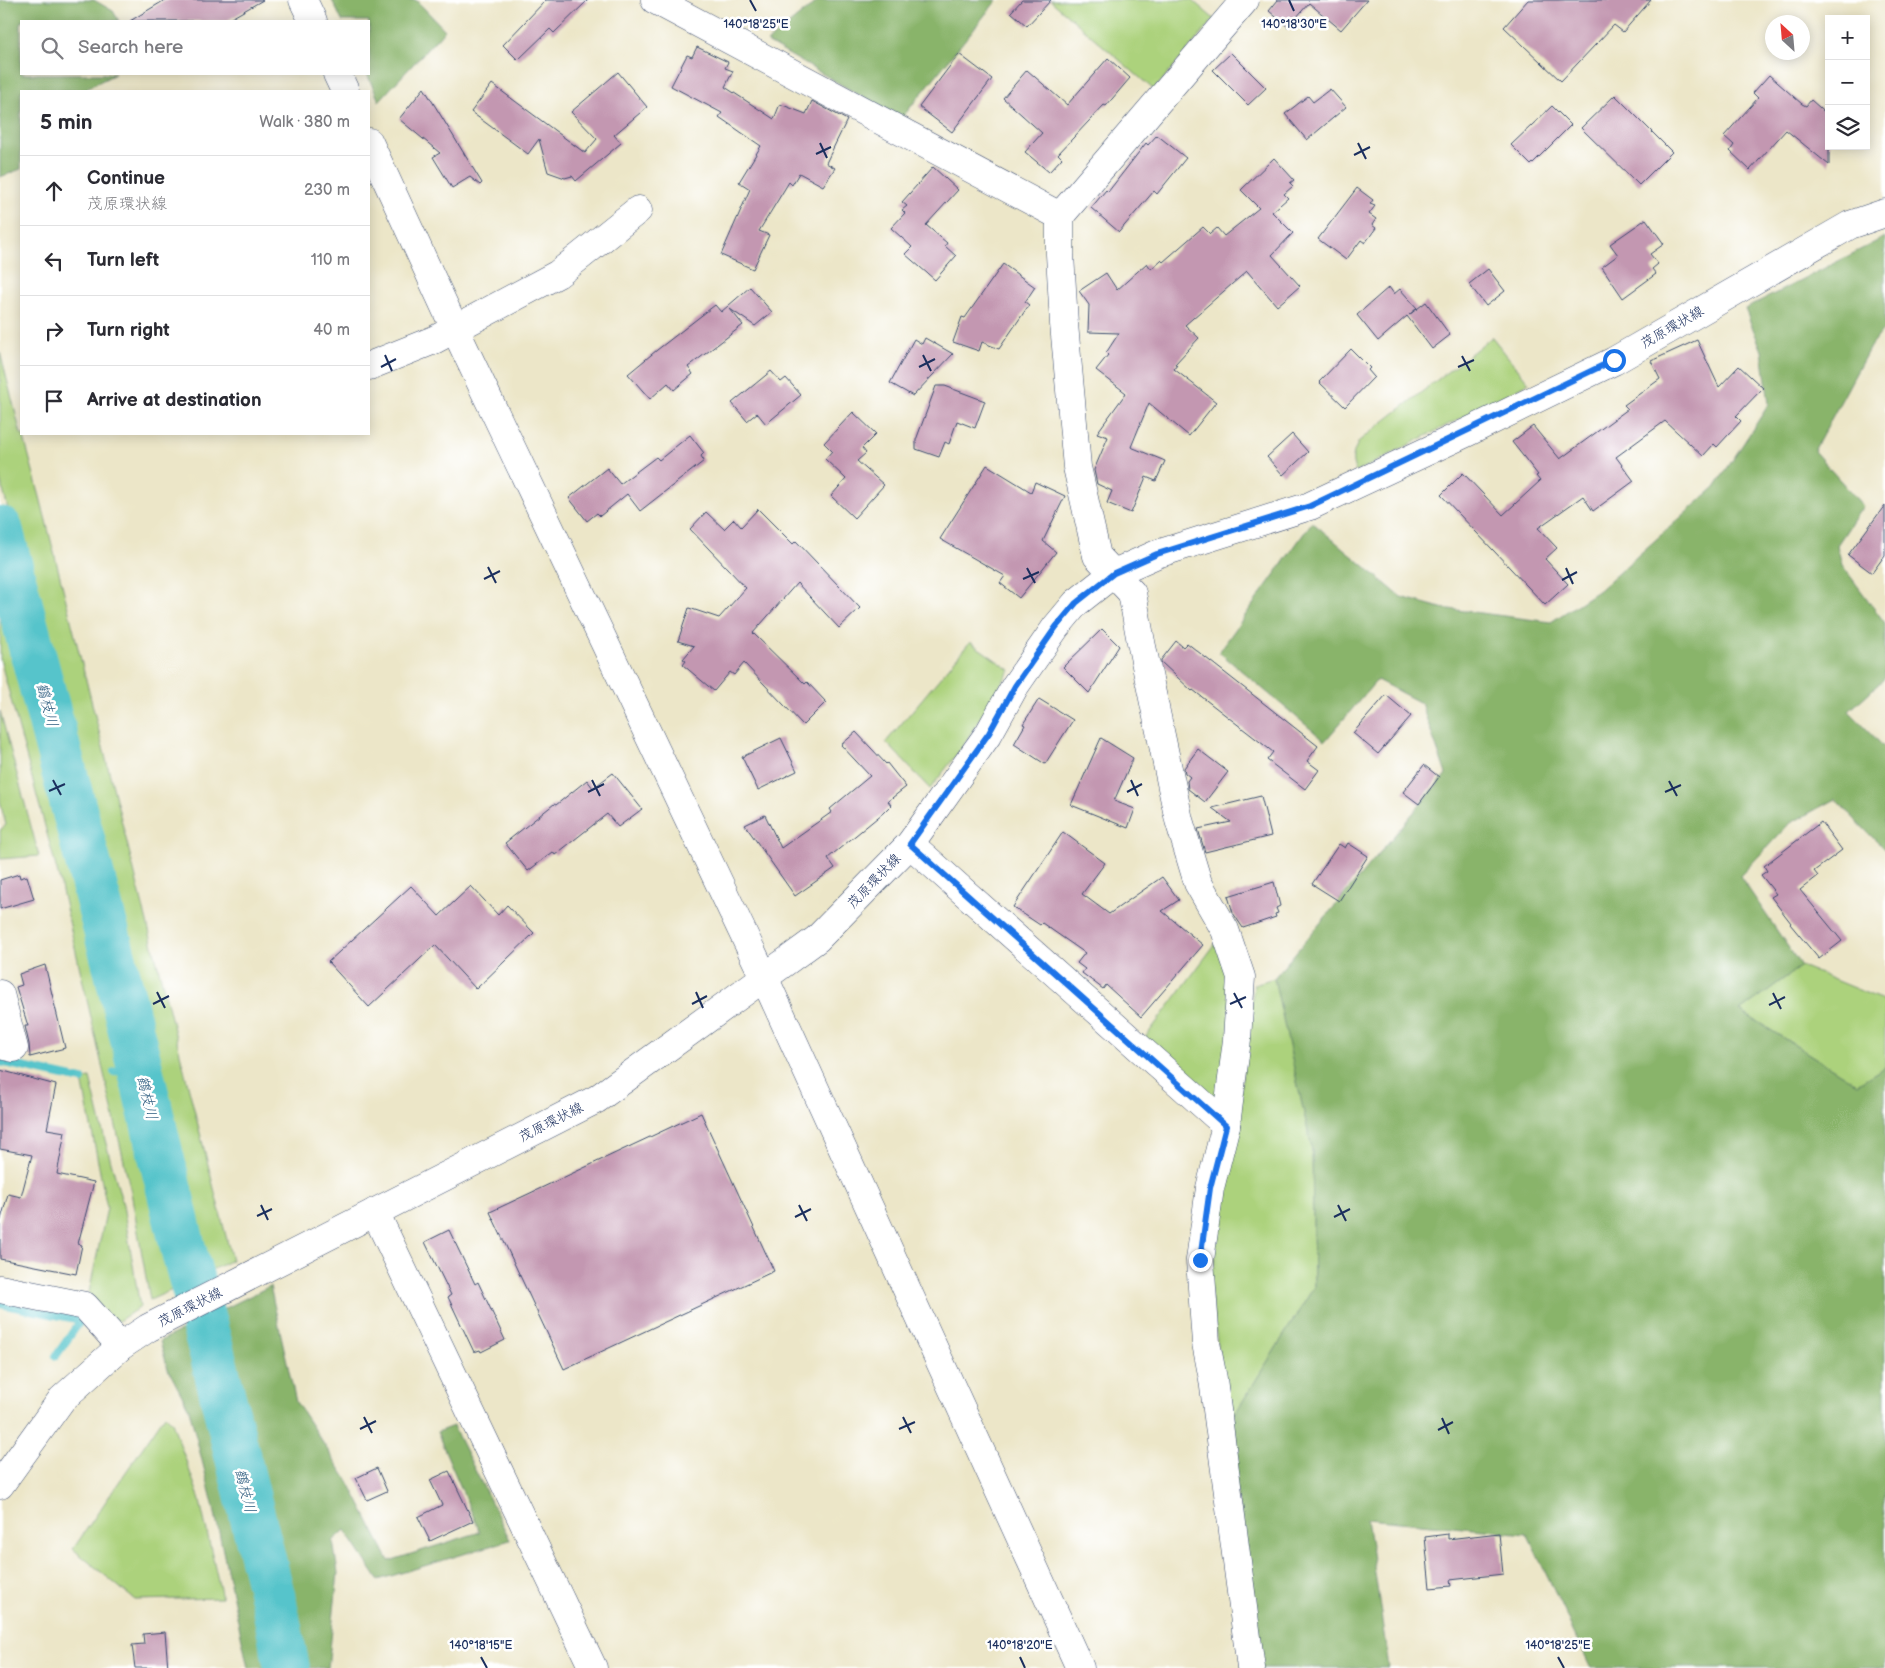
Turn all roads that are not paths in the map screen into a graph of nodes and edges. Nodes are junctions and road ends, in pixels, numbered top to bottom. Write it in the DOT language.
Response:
graph roads {
  1 [pos="303,0"];
  2 [pos="655,0"];
  3 [pos="1245,0"];
  4 [pos="689,8"];
  5 [pos="313,20"];
  6 [pos="337,75"];
  7 [pos="345,90"];
  8 [pos="370,144"];
  9 [pos="638,210"];
  10 [pos="1885,213"];
  11 [pos="1060,216"];
  12 [pos="455,328"];
  13 [pos="370,366"];
  14 [pos="1114,573"];
  15 [pos="910,844"];
  16 [pos="764,977"];
  17 [pos="0,994"];
  18 [pos="0,1045"];
  19 [pos="1226,1126"];
  20 [pos="374,1212"];
  21 [pos="0,1289"];
  22 [pos="121,1346"];
  23 [pos="0,1485"];
  24 [pos="593,1668"];
  25 [pos="1080,1668"];
  26 [pos="1251,1668"];
  1 -- 5 [label="street"];
  2 -- 4 [label="street"];
  3 -- 11 [label="street"];
  4 -- 11 [label="street"];
  6 -- 7 [label="street"];
  8 -- 12 [label="street"];
  9 -- 12 [label="street"];
  10 -- 14 [label="street, 茂原環状線"];
  11 -- 14 [label="street"];
  12 -- 13 [label="street"];
  12 -- 16 [label="street"];
  14 -- 15 [label="street, 茂原環状線"];
  14 -- 19 [label="street"];
  15 -- 16 [label="street, 茂原環状線"];
  15 -- 19 [label="street"];
  16 -- 20 [label="street, 茂原環状線"];
  16 -- 25 [label="street"];
  17 -- 18 [label="street"];
  19 -- 26 [label="street"];
  20 -- 22 [label="street, 茂原環状線"];
  20 -- 24 [label="street"];
  21 -- 22 [label="street"];
  22 -- 23 [label="street, 茂原環状線"];
}
